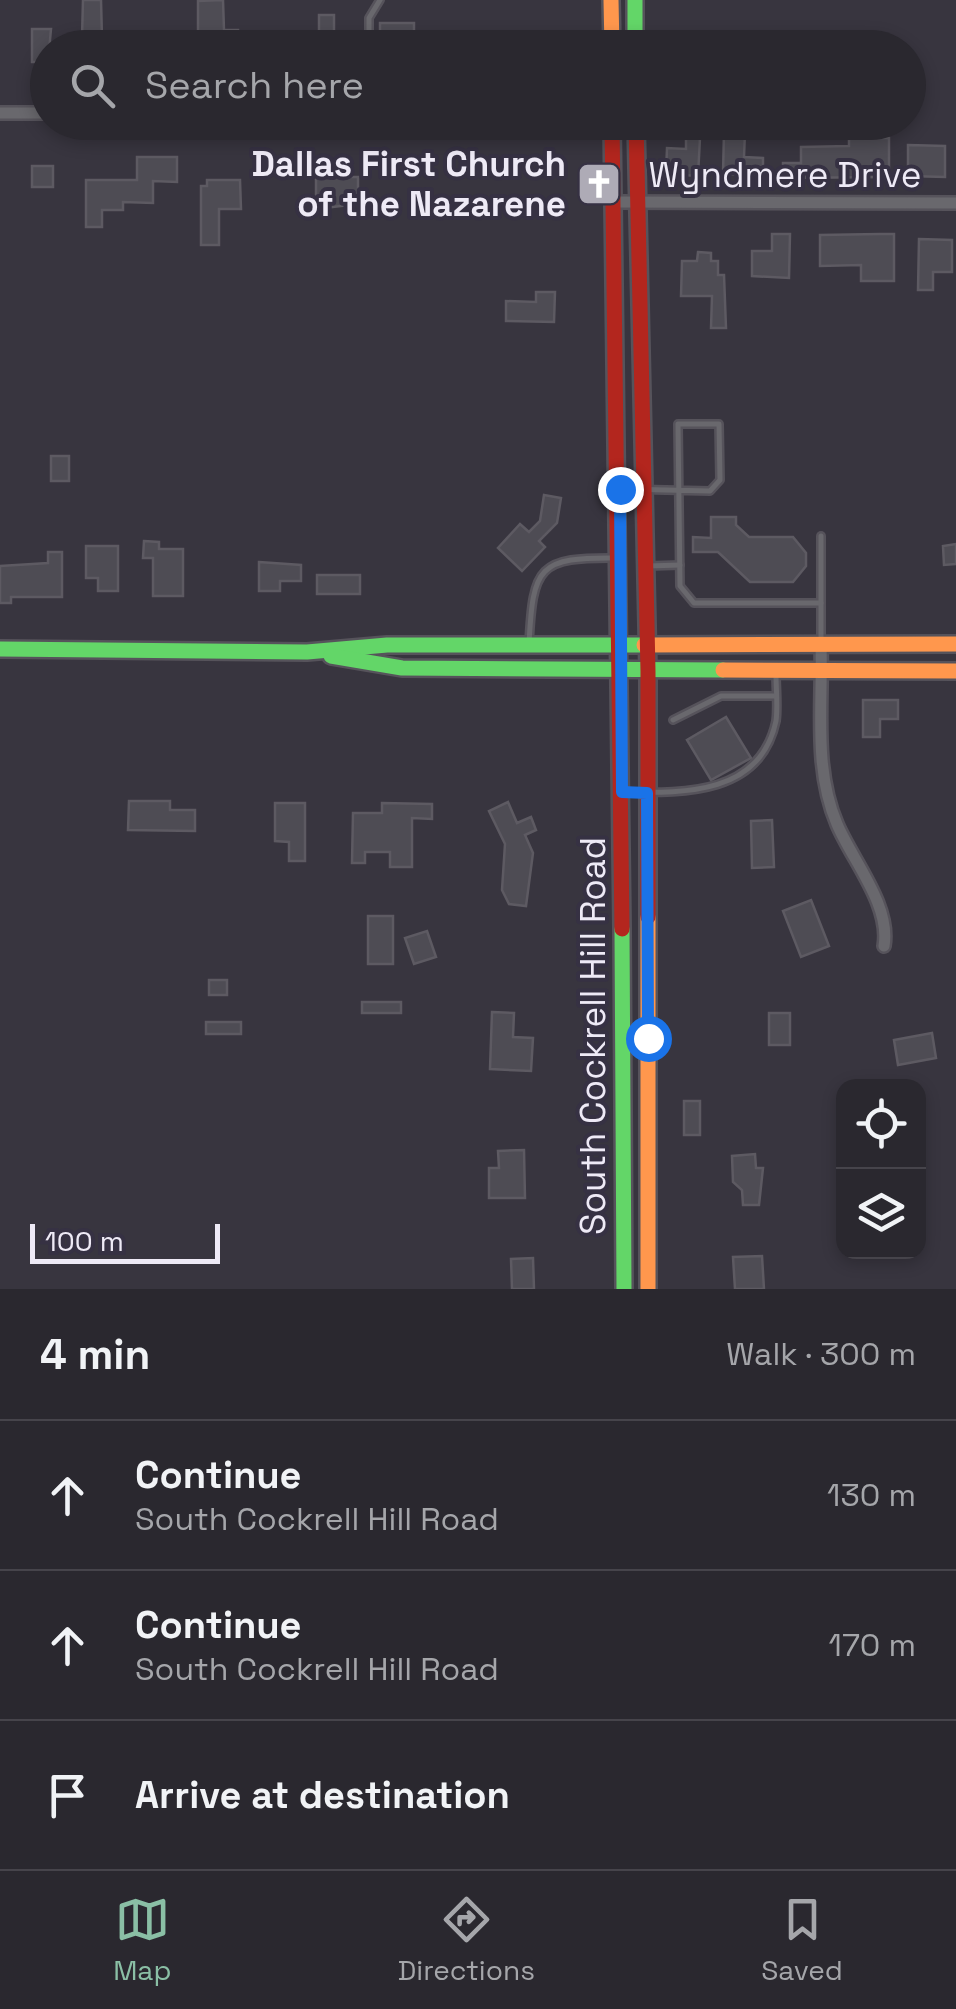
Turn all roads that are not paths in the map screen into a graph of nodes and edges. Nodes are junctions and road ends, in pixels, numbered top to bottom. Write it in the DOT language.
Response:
graph roads {
  1 [pos="380,0"];
  2 [pos="611,0"];
  3 [pos="635,0"];
  4 [pos="369,30"];
  5 [pos="612,30"];
  6 [pos="635,30"];
  7 [pos="0,113"];
  8 [pos="30,113"];
  9 [pos="612,140"];
  10 [pos="636,140"];
  11 [pos="614,202"];
  12 [pos="637,202"];
  13 [pos="956,203"];
  14 [pos="620,489"];
  15 [pos="646,490"];
  16 [pos="679,491"];
  17 [pos="821,536"];
  18 [pos="621,558"];
  19 [pos="680,564"];
  20 [pos="647,566"];
  21 [pos="821,602"];
  22 [pos="529,644"];
  23 [pos="621,644"];
  24 [pos="647,644"];
  25 [pos="956,644"];
  26 [pos="820,645"];
  27 [pos="0,649"];
  28 [pos="308,652"];
  29 [pos="621,670"];
  30 [pos="956,670"];
  31 [pos="648,671"];
  32 [pos="776,672"];
  33 [pos="822,672"];
  34 [pos="776,696"];
  35 [pos="674,720"];
  36 [pos="622,792"];
  37 [pos="647,793"];
  38 [pos="884,946"];
  39 [pos="624,1289"];
  40 [pos="648,1289"];
  1 -- 4 [label="lane"];
  2 -- 5 [label="main road"];
  3 -- 6 [label="main road"];
  7 -- 8 [label="street"];
  9 -- 11 [label="main road, South Cockrell Hill Road"];
  10 -- 12 [label="main road, South Cockrell Hill Road"];
  11 -- 12 [label="street, Wyndmere Drive"];
  11 -- 14 [label="main road, South Cockrell Hill Road"];
  12 -- 13 [label="street, Wyndmere Drive"];
  12 -- 15 [label="main road, South Cockrell Hill Road"];
  14 -- 15 [label="lane"];
  14 -- 18 [label="main road, South Cockrell Hill Road"];
  15 -- 16 [label="lane"];
  15 -- 20 [label="main road, South Cockrell Hill Road"];
  16 -- 16 [label="lane"];
  16 -- 19 [label="lane"];
  17 -- 21 [label="lane"];
  18 -- 22 [label="lane"];
  18 -- 23 [label="main road, South Cockrell Hill Road"];
  19 -- 20 [label="lane"];
  19 -- 21 [label="lane"];
  20 -- 24 [label="main road, South Cockrell Hill Road"];
  21 -- 26 [label="lane"];
  22 -- 23 [label="main road"];
  22 -- 28 [label="main road"];
  23 -- 24 [label="main road"];
  23 -- 29 [label="main road, South Cockrell Hill Road"];
  24 -- 26 [label="main road"];
  24 -- 31 [label="main road, South Cockrell Hill Road"];
  25 -- 26 [label="main road"];
  26 -- 33 [label="street"];
  27 -- 28 [label="main road"];
  28 -- 29 [label="main road"];
  29 -- 31 [label="main road"];
  29 -- 36 [label="main road, South Cockrell Hill Road"];
  30 -- 33 [label="main road"];
  31 -- 32 [label="main road"];
  31 -- 37 [label="main road, South Cockrell Hill Road"];
  32 -- 33 [label="main road"];
  32 -- 34 [label="lane"];
  33 -- 38 [label="street"];
  34 -- 35 [label="lane"];
  34 -- 37 [label="lane"];
  36 -- 37 [label="lane"];
  36 -- 39 [label="main road, South Cockrell Hill Road"];
  37 -- 40 [label="main road, South Cockrell Hill Road"];
}
